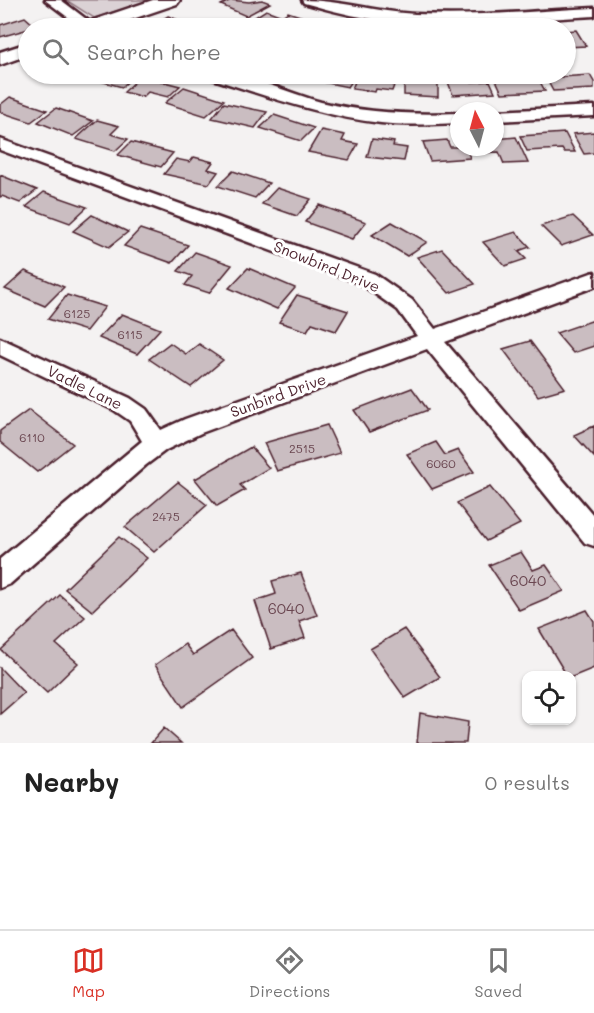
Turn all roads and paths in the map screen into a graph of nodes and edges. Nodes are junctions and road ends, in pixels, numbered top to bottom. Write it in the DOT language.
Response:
graph roads {
  1 [pos="52,0"];
  2 [pos="171,0"];
  3 [pos="309,0"];
  4 [pos="594,12"];
  5 [pos="76,18"];
  6 [pos="119,18"];
  7 [pos="18,53"];
  8 [pos="0,59"];
  9 [pos="245,84"];
  10 [pos="594,111"];
  11 [pos="504,116"];
  12 [pos="450,118"];
  13 [pos="0,144"];
  14 [pos="594,279"];
  15 [pos="432,339"];
  16 [pos="0,346"];
  17 [pos="157,443"];
  18 [pos="594,536"];
  19 [pos="0,576"];
  1 -- 5 [label="street"];
  2 -- 6 [label="street"];
  3 -- 4 [label="street"];
  7 -- 8 [label="street"];
  9 -- 12 [label="street"];
  10 -- 11 [label="street"];
  13 -- 15 [label="street, Snowbird Drive"];
  14 -- 15 [label="street, Sunbird Drive"];
  15 -- 17 [label="street, Sunbird Drive"];
  15 -- 18 [label="street, Snowbird Drive"];
  16 -- 17 [label="street, Vadle Lane"];
  17 -- 19 [label="street, Sunbird Drive"];
}
